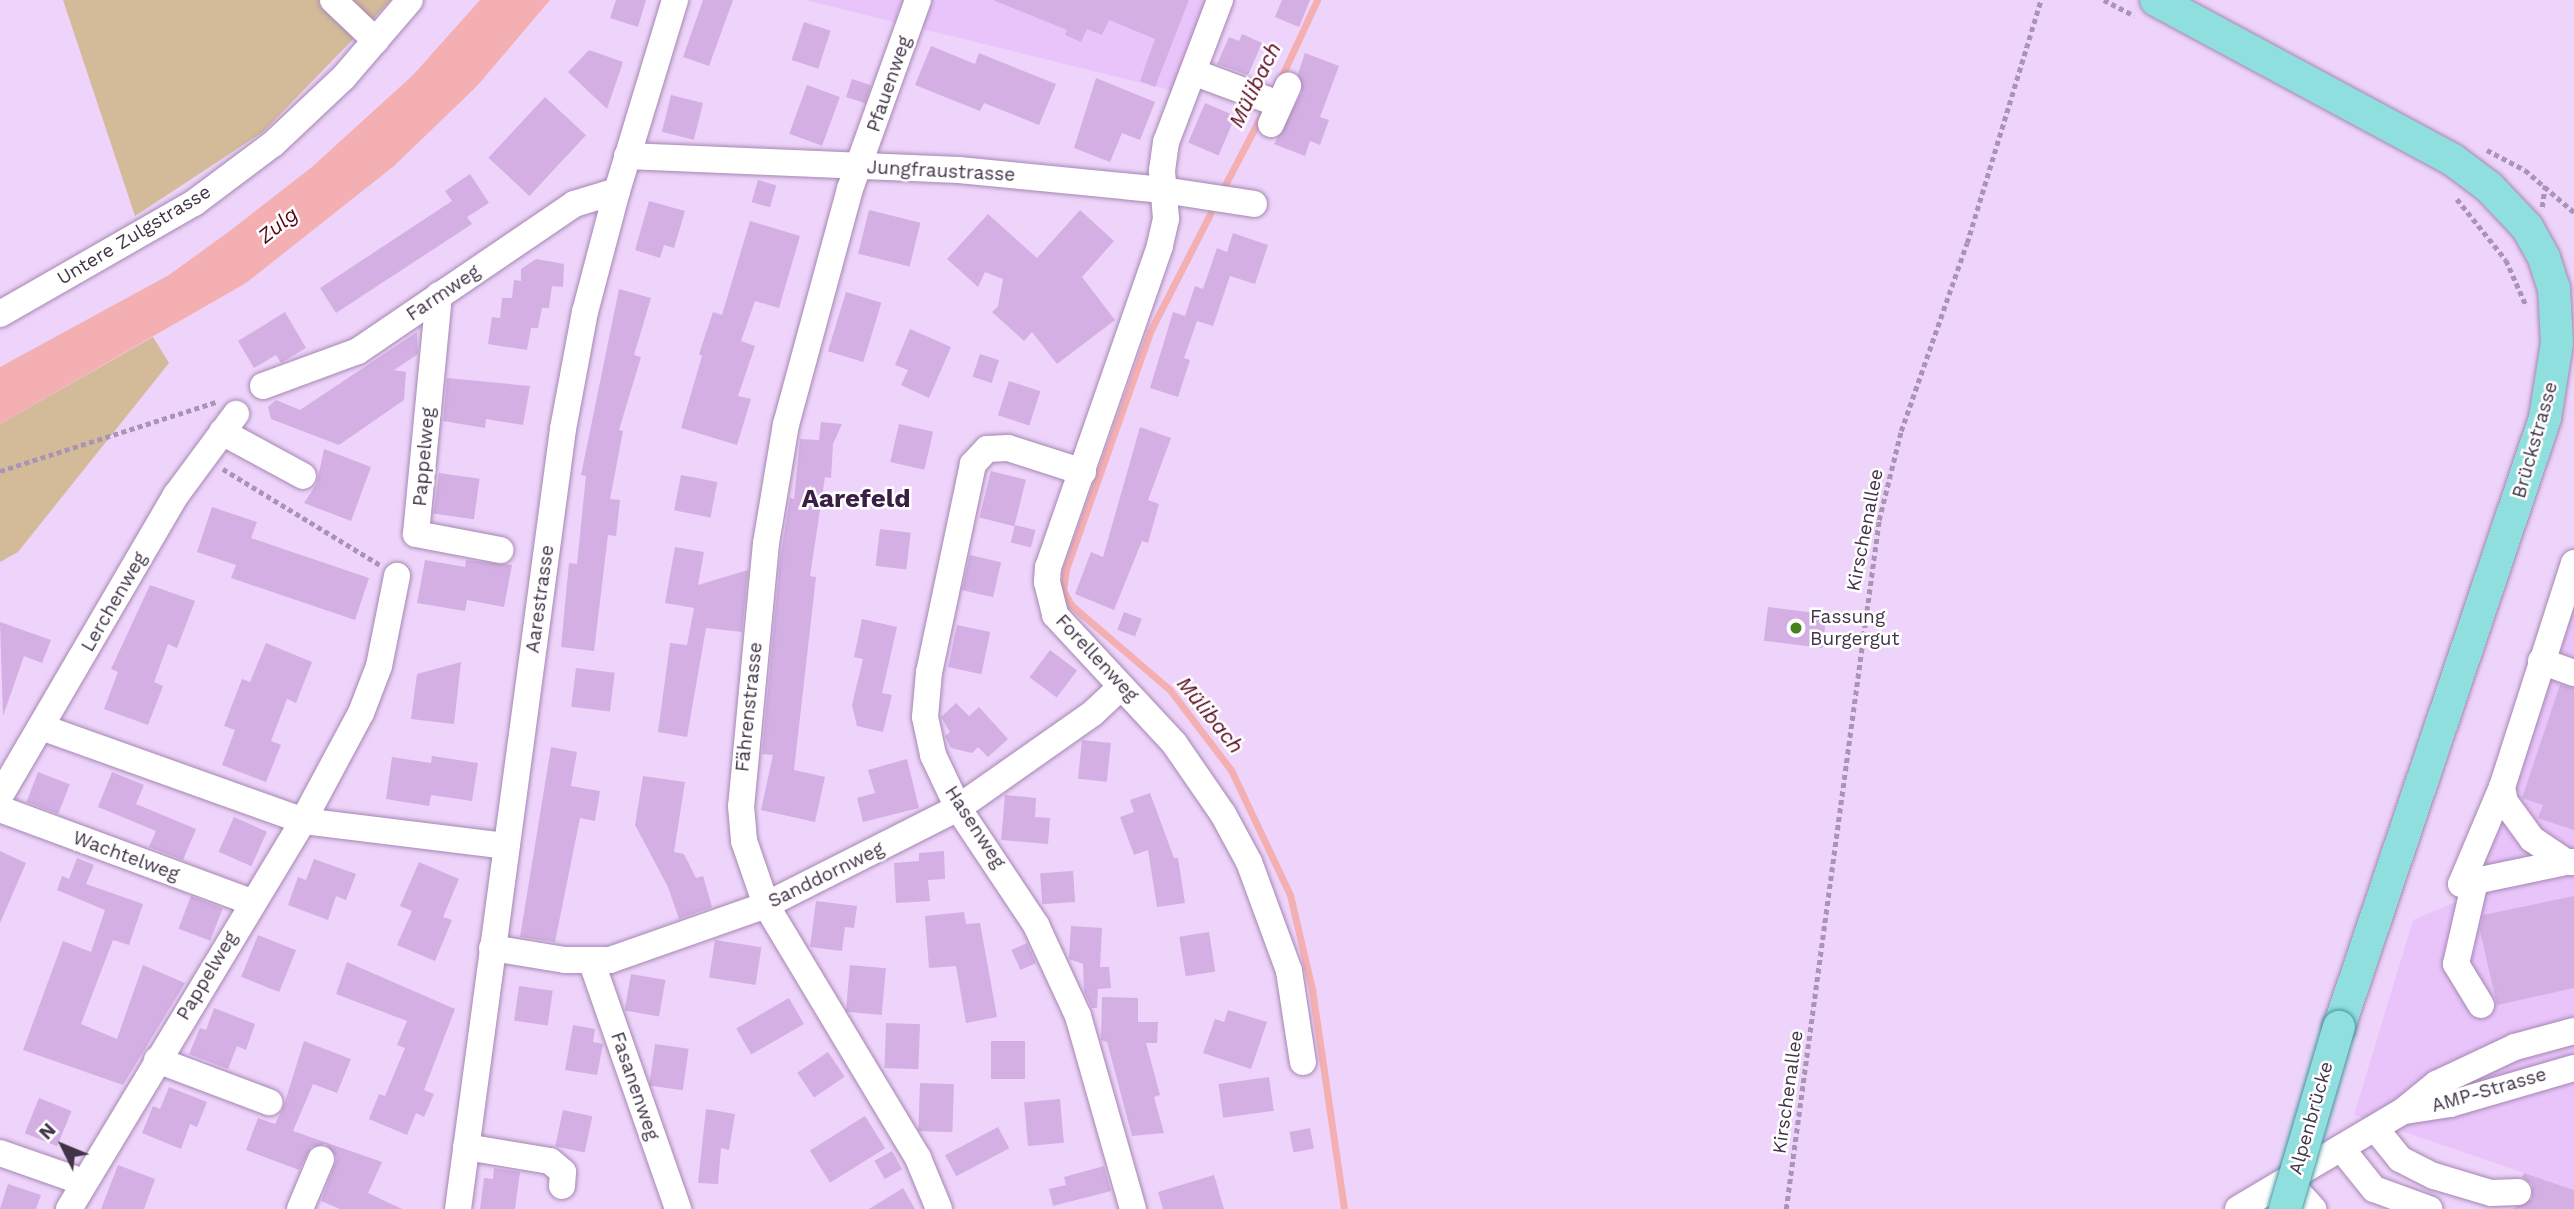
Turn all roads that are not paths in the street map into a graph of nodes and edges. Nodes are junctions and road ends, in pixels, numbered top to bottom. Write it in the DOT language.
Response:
graph roads {
  1 [pos="333,0"];
  2 [pos="410,0"];
  3 [pos="675,0"];
  4 [pos="918,0"];
  5 [pos="1220,0"];
  6 [pos="2156,0"];
  7 [pos="376,41"];
  8 [pos="1193,72"];
  9 [pos="1275,103"];
  10 [pos="627,156"];
  11 [pos="858,167"];
  12 [pos="1163,190"];
  13 [pos="617,191"];
  14 [pos="1254,204"];
  15 [pos="2564,289"];
  16 [pos="439,295"];
  17 [pos="0,314"];
  18 [pos="263,386"];
  19 [pos="1083,472"];
  20 [pos="303,477"];
  21 [pos="500,550"];
  22 [pos="2574,564"];
  23 [pos="397,576"];
  24 [pos="2541,661"];
  25 [pos="2574,673"];
  26 [pos="1121,687"];
  27 [pos="41,727"];
  28 [pos="8,767"];
  29 [pos="2502,786"];
  30 [pos="0,796"];
  31 [pos="958,808"];
  32 [pos="0,809"];
  33 [pos="303,821"];
  34 [pos="506,846"];
  35 [pos="2570,862"];
  36 [pos="2475,881"];
  37 [pos="253,902"];
  38 [pos="766,905"];
  39 [pos="492,948"];
  40 [pos="592,963"];
  41 [pos="2481,1005"];
  42 [pos="2339,1027"];
  43 [pos="2574,1031"];
  44 [pos="157,1060"];
  45 [pos="1303,1062"];
  46 [pos="2574,1068"];
  47 [pos="269,1102"];
  48 [pos="2403,1111"];
  49 [pos="2375,1128"];
  50 [pos="466,1147"];
  51 [pos="2341,1148"];
  52 [pos="0,1153"];
  53 [pos="321,1159"];
  54 [pos="83,1182"];
  55 [pos="562,1186"];
  56 [pos="2518,1192"];
  57 [pos="2287,1195"];
  58 [pos="69,1209"];
  59 [pos="300,1209"];
  60 [pos="458,1209"];
  61 [pos="678,1209"];
  62 [pos="939,1209"];
  63 [pos="1133,1209"];
  64 [pos="2238,1209"];
  65 [pos="2314,1209"];
  66 [pos="2429,1209"];
  1 -- 7 [label="street"];
  2 -- 7 [label="street, Untere Zulgstrasse"];
  3 -- 10 [label="street, Aarestrasse"];
  4 -- 11 [label="street, Pfauenweg"];
  5 -- 8 [label="street, Forellenweg"];
  6 -- 15 [label="main road, Brückstrasse"];
  7 -- 17 [label="street, Untere Zulgstrasse"];
  8 -- 9 [label="street"];
  8 -- 12 [label="street, Forellenweg"];
  10 -- 11 [label="street, Jungfraustrasse"];
  10 -- 13 [label="street, Aarestrasse"];
  11 -- 12 [label="street, Jungfraustrasse"];
  11 -- 38 [label="street, Fährenstrasse"];
  12 -- 14 [label="street, Jungfraustrasse"];
  12 -- 19 [label="street, Forellenweg"];
  13 -- 16 [label="street, Farmweg"];
  13 -- 34 [label="street, Aarestrasse"];
  15 -- 42 [label="main road, Brückstrasse"];
  16 -- 18 [label="street, Farmweg"];
  16 -- 21 [label="street, Pappelweg"];
  19 -- 26 [label="street, Forellenweg"];
  19 -- 31 [label="street, Hasenweg"];
  20 -- 27 [label="street, Lerchenweg"];
  22 -- 24 [label="street"];
  23 -- 33 [label="street, Pappelweg"];
  24 -- 25 [label="street"];
  24 -- 29 [label="street"];
  26 -- 31 [label="street, Sanddornweg"];
  26 -- 45 [label="street, Forellenweg"];
  27 -- 28 [label="street, Lerchenweg"];
  27 -- 33 [label="street"];
  28 -- 30 [label="street, Lerchenweg"];
  29 -- 35 [label="street"];
  29 -- 36 [label="street"];
  31 -- 38 [label="street, Sanddornweg"];
  31 -- 63 [label="street, Hasenweg"];
  32 -- 37 [label="street, Wachtelweg"];
  33 -- 34 [label="street"];
  33 -- 37 [label="street, Pappelweg"];
  34 -- 39 [label="street, Aarestrasse"];
  35 -- 36 [label="street"];
  36 -- 41 [label="street"];
  37 -- 44 [label="street, Pappelweg"];
  38 -- 40 [label="street, Sanddornweg"];
  38 -- 62 [label="street, Fährenstrasse"];
  39 -- 40 [label="street, Sanddornweg"];
  39 -- 50 [label="street, Aarestrasse"];
  40 -- 61 [label="street, Fasanenweg"];
  42 -- 57 [label="main road, Alpenbrücke, bridge"];
  43 -- 48 [label="street, AMP-Strasse"];
  44 -- 47 [label="street"];
  44 -- 54 [label="street, Pappelweg"];
  46 -- 48 [label="street, AMP-Strasse"];
  48 -- 49 [label="street, AMP-Strasse"];
  49 -- 51 [label="street, AMP-Strasse"];
  49 -- 56 [label="street"];
  50 -- 55 [label="street"];
  50 -- 60 [label="street, Aarestrasse"];
  51 -- 57 [label="street, AMP-Strasse"];
  51 -- 66 [label="street"];
  52 -- 54 [label="street"];
  53 -- 59 [label="street"];
  54 -- 58 [label="street, Pappelweg"];
  57 -- 64 [label="street, AMP-Strasse"];
  57 -- 65 [label="street"];
}
